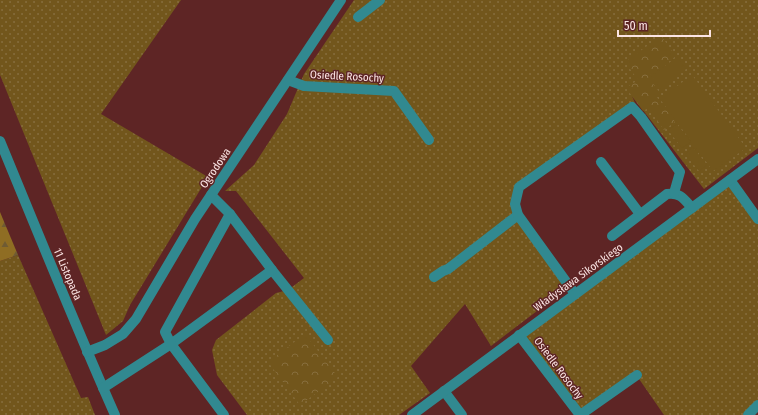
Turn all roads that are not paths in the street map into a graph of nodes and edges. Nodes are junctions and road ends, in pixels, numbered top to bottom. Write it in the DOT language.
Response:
graph roads {
  1 [pos="341,0"];
  2 [pos="380,0"];
  3 [pos="358,17"];
  4 [pos="288,80"];
  5 [pos="429,140"];
  6 [pos="0,141"];
  7 [pos="758,159"];
  8 [pos="601,162"];
  9 [pos="730,180"];
  10 [pos="674,192"];
  11 [pos="211,195"];
  12 [pos="692,208"];
  13 [pos="230,214"];
  14 [pos="640,214"];
  15 [pos="518,215"];
  16 [pos="758,219"];
  17 [pos="612,236"];
  18 [pos="272,270"];
  19 [pos="434,277"];
  20 [pos="575,294"];
  21 [pos="519,335"];
  22 [pos="328,340"];
  23 [pos="171,344"];
  24 [pos="87,352"];
  25 [pos="637,375"];
  26 [pos="103,388"];
  27 [pos="444,391"];
  28 [pos="758,405"];
  29 [pos="115,415"];
  30 [pos="224,415"];
  31 [pos="412,415"];
  32 [pos="462,415"];
  33 [pos="580,415"];
  34 [pos="748,415"];
  1 -- 4 [label="street, Ogrodowa"];
  2 -- 3 [label="street"];
  4 -- 5 [label="street, Osiedle Rosochy"];
  4 -- 11 [label="street, Ogrodowa"];
  6 -- 24 [label="street, 11 Listopada"];
  7 -- 9 [label="street, Władysława Sikorskiego"];
  8 -- 14 [label="street"];
  9 -- 12 [label="street, Władysława Sikorskiego"];
  9 -- 16 [label="street"];
  10 -- 12 [label="street"];
  10 -- 14 [label="street"];
  10 -- 15 [label="street"];
  11 -- 13 [label="street"];
  11 -- 24 [label="street, Ogrodowa"];
  12 -- 20 [label="street, Władysława Sikorskiego"];
  13 -- 18 [label="street"];
  13 -- 23 [label="street"];
  14 -- 17 [label="street"];
  15 -- 19 [label="street"];
  15 -- 20 [label="street"];
  18 -- 22 [label="street"];
  18 -- 23 [label="street"];
  20 -- 21 [label="street, Władysława Sikorskiego"];
  21 -- 27 [label="street, Władysława Sikorskiego"];
  21 -- 33 [label="street, Osiedle Rosochy"];
  23 -- 26 [label="street"];
  23 -- 30 [label="street"];
  24 -- 26 [label="street, 11 Listopada"];
  25 -- 33 [label="street"];
  26 -- 29 [label="street, 11 Listopada"];
  27 -- 31 [label="street, Władysława Sikorskiego"];
  27 -- 32 [label="street"];
  28 -- 34 [label="street"];
}
